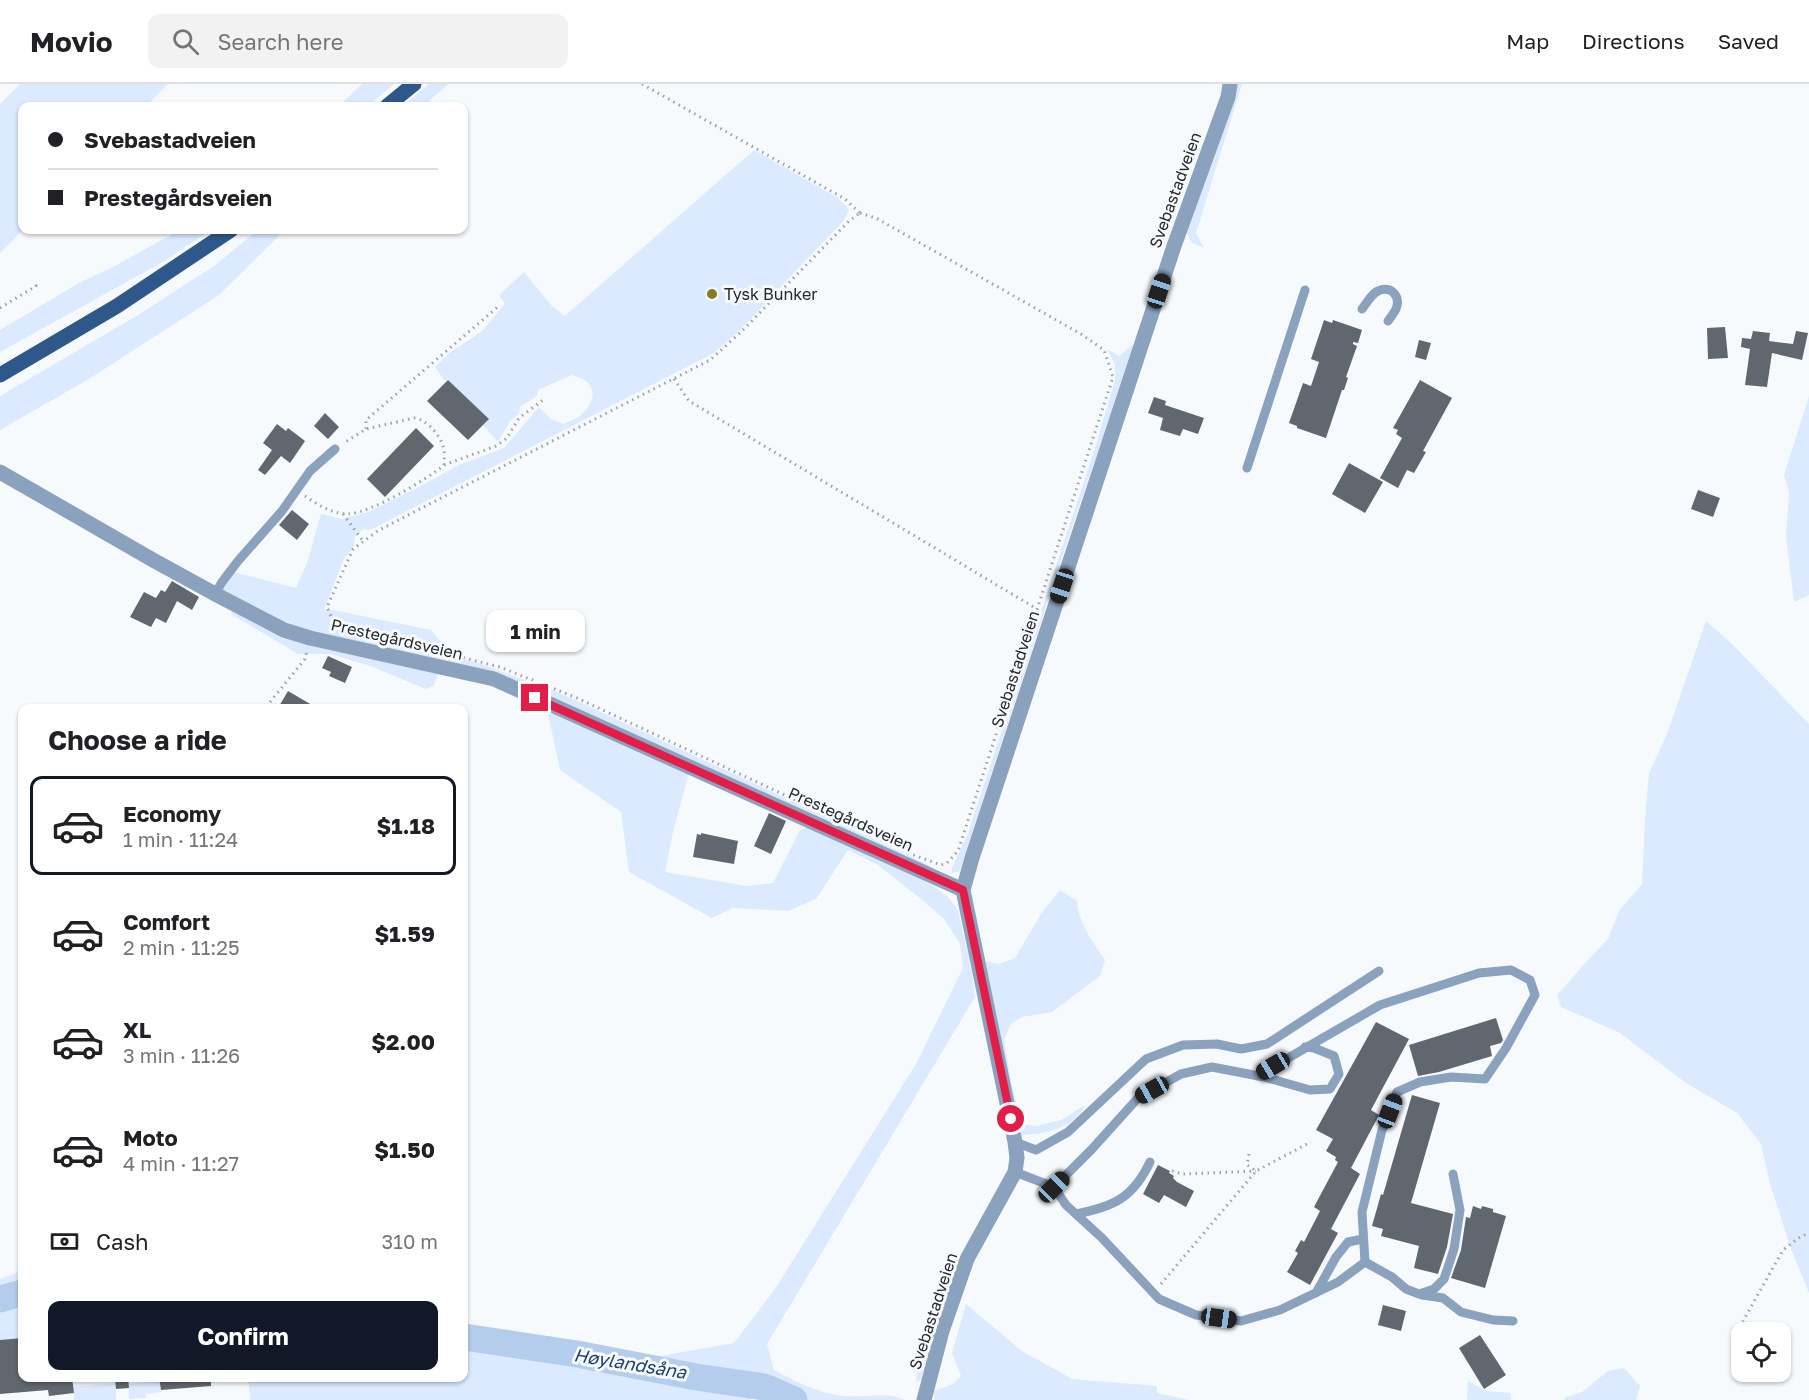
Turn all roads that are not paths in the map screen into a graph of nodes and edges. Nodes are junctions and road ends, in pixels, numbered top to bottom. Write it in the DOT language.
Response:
graph roads {
  1 [pos="414,84"];
  2 [pos="1230,84"];
  3 [pos="392,102"];
  4 [pos="225,234"];
  5 [pos="1305,290"];
  6 [pos="1362,309"];
  7 [pos="1388,321"];
  8 [pos="4,372"];
  9 [pos="0,381"];
  10 [pos="335,448"];
  11 [pos="1247,468"];
  12 [pos="0,472"];
  13 [pos="215,594"];
  14 [pos="963,890"];
  15 [pos="1379,971"];
  16 [pos="1305,1047"];
  17 [pos="1257,1076"];
  18 [pos="1015,1142"];
  19 [pos="1150,1162"];
  20 [pos="1015,1172"];
  21 [pos="1453,1174"];
  22 [pos="1054,1187"];
  23 [pos="1076,1214"];
  24 [pos="1363,1239"];
  25 [pos="1365,1262"];
  26 [pos="1316,1293"];
  27 [pos="1419,1294"];
  28 [pos="1514,1321"];
  29 [pos="924,1400"];
  1 -- 3 [label="main road"];
  2 -- 14 [label="street, Svebastadveien"];
  4 -- 8 [label="main road"];
  5 -- 11 [label="lane"];
  6 -- 7 [label="lane"];
  8 -- 9 [label="main road"];
  10 -- 13 [label="lane"];
  12 -- 13 [label="street, Prestegårdsveien"];
  13 -- 14 [label="street, Prestegårdsveien"];
  14 -- 18 [label="street, Svebastadveien"];
  15 -- 18 [label="lane"];
  16 -- 17 [label="lane"];
  16 -- 17 [label="lane"];
  16 -- 24 [label="lane"];
  17 -- 22 [label="lane"];
  18 -- 20 [label="street, Svebastadveien"];
  19 -- 23 [label="lane"];
  20 -- 22 [label="lane"];
  20 -- 29 [label="street, Svebastadveien"];
  21 -- 27 [label="lane"];
  22 -- 23 [label="lane"];
  23 -- 26 [label="lane"];
  24 -- 25 [label="lane"];
  24 -- 26 [label="lane"];
  25 -- 26 [label="lane"];
  25 -- 27 [label="lane"];
  27 -- 28 [label="lane"];
}
